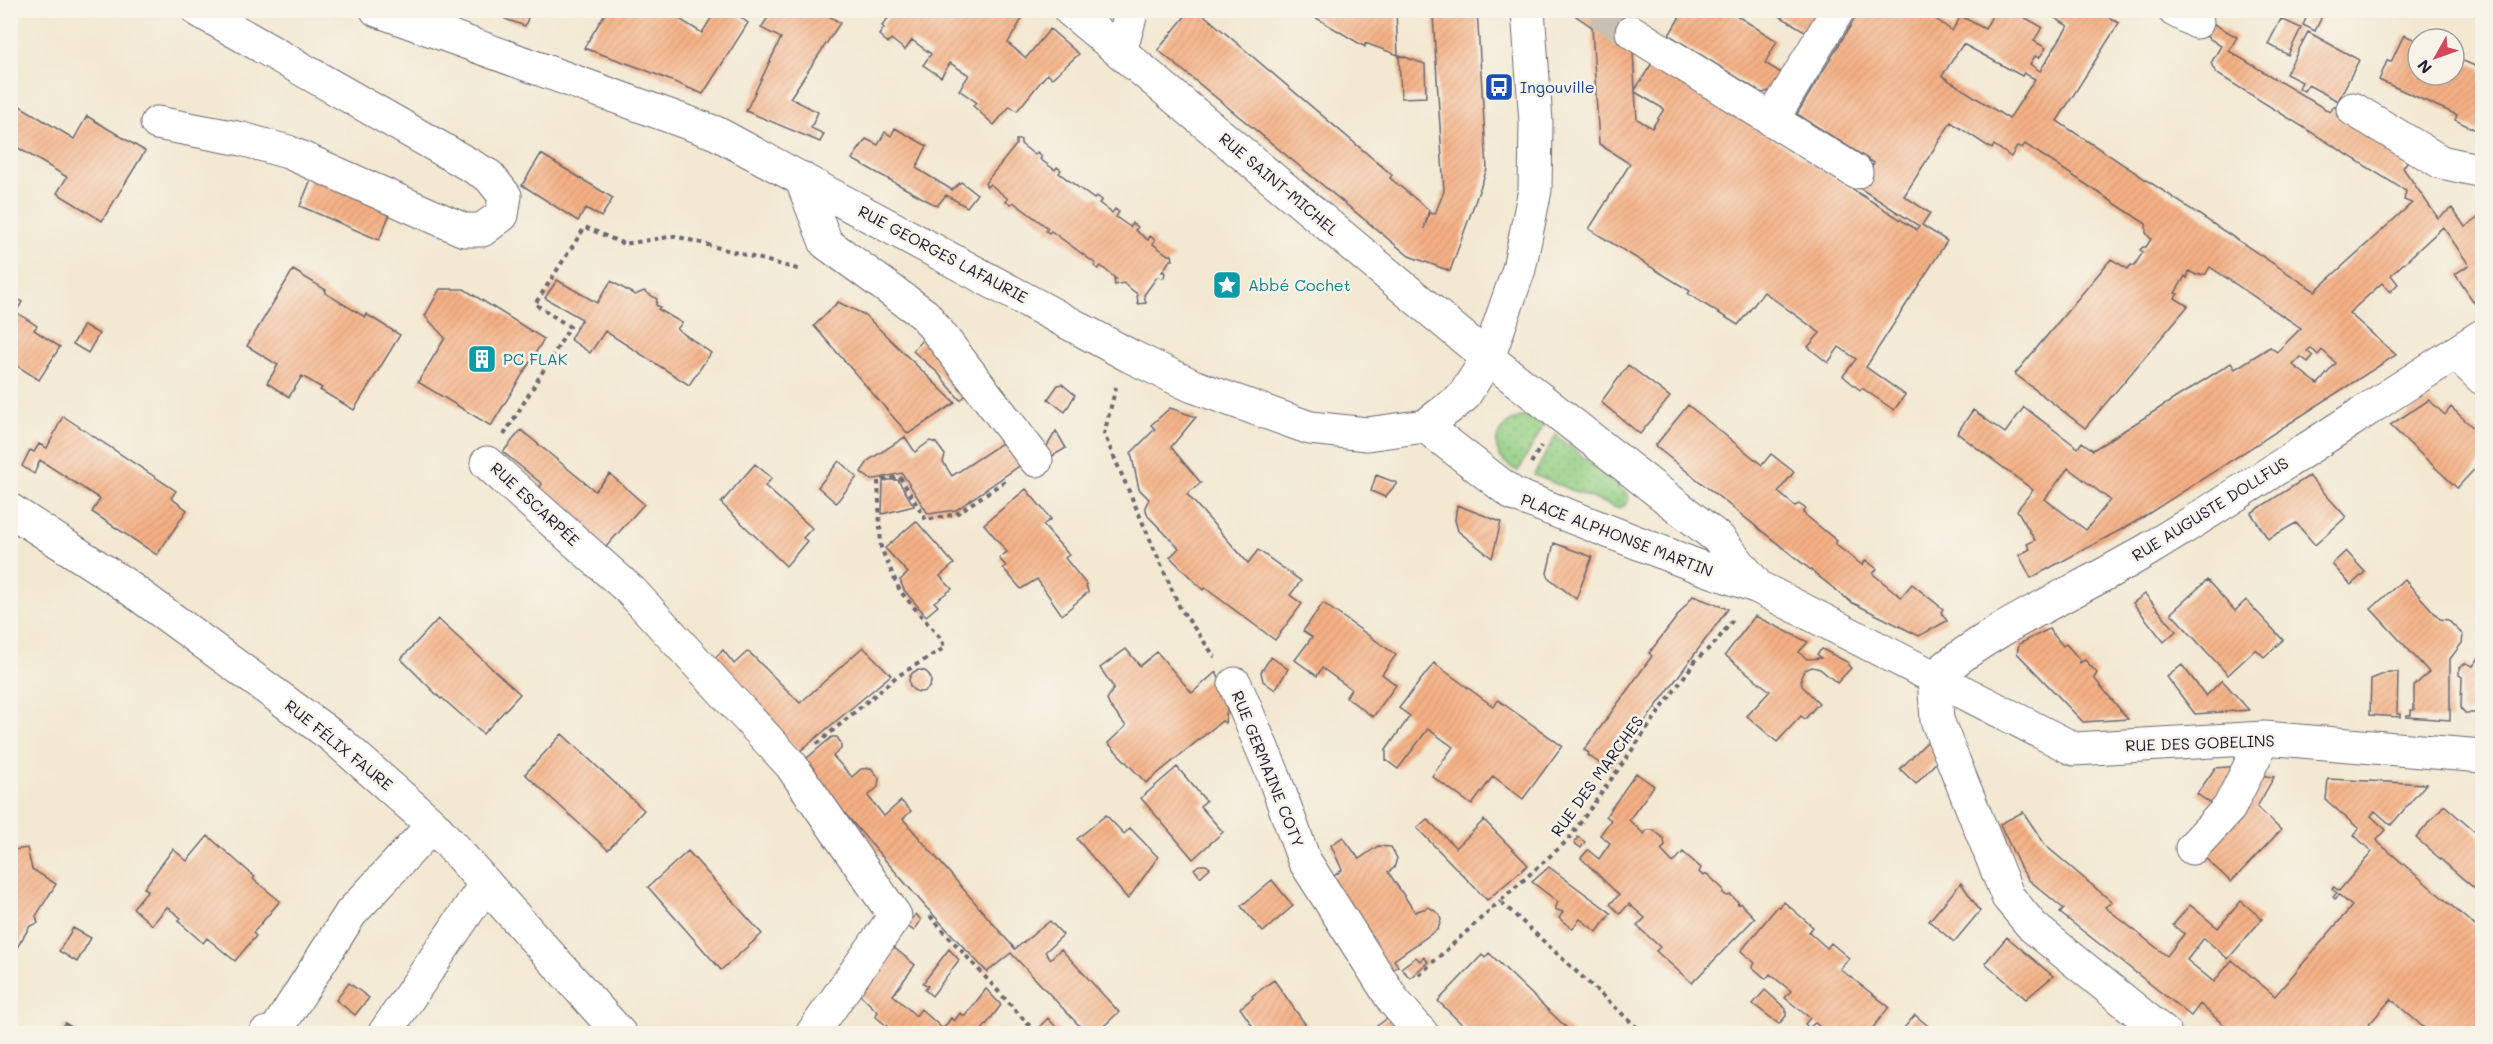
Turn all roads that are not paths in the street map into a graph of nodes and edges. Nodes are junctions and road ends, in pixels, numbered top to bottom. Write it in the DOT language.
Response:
graph roads {
  1 [pos="198,10"];
  2 [pos="377,10"];
  3 [pos="1070,10"];
  4 [pos="1132,10"];
  5 [pos="1528,10"];
  6 [pos="1838,10"];
  7 [pos="1632,32"];
  8 [pos="1120,52"];
  9 [pos="2353,109"];
  10 [pos="1772,120"];
  11 [pos="156,123"];
  12 [pos="2482,171"];
  13 [pos="1856,172"];
  14 [pos="801,178"];
  15 [pos="2469,345"];
  16 [pos="1488,358"];
  17 [pos="2482,378"];
  18 [pos="1425,426"];
  19 [pos="1036,460"];
  20 [pos="487,464"];
  21 [pos="1669,501"];
  22 [pos="10,510"];
  23 [pos="1647,547"];
  24 [pos="1758,587"];
  25 [pos="1934,676"];
  26 [pos="1235,684"];
  27 [pos="2264,738"];
  28 [pos="2482,756"];
  29 [pos="433,825"];
  30 [pos="2192,848"];
  31 [pos="486,884"];
  32 [pos="265,1034"];
  33 [pos="384,1034"];
  34 [pos="620,1034"];
  35 [pos="812,1034"];
  36 [pos="1422,1034"];
  37 [pos="2165,1034"];
  1 -- 11 [label="street"];
  2 -- 14 [label="street, RUE GEORGES LAFAURIE"];
  3 -- 8 [label="street, RUE SAINT-MICHEL"];
  4 -- 8 [label="street"];
  5 -- 16 [label="street"];
  6 -- 10 [label="street"];
  7 -- 10 [label="street"];
  8 -- 16 [label="street, RUE SAINT-MICHEL"];
  9 -- 12 [label="street"];
  10 -- 13 [label="street"];
  14 -- 18 [label="street, RUE GEORGES LAFAURIE"];
  14 -- 19 [label="street"];
  15 -- 17 [label="street"];
  15 -- 25 [label="street, RUE AUGUSTE DOLLFUS"];
  16 -- 18 [label="street"];
  16 -- 21 [label="street, PLACE ALPHONSE MARTIN"];
  18 -- 23 [label="street, PLACE ALPHONSE MARTIN"];
  20 -- 35 [label="street, RUE ESCARPÉE"];
  21 -- 23 [label="street"];
  21 -- 24 [label="street, PLACE ALPHONSE MARTIN"];
  22 -- 29 [label="street, RUE FÉLIX FAURE"];
  23 -- 24 [label="street, PLACE ALPHONSE MARTIN"];
  24 -- 25 [label="street, PLACE ALPHONSE MARTIN"];
  25 -- 27 [label="street, RUE DES GOBELINS"];
  25 -- 37 [label="street"];
  26 -- 36 [label="street, RUE GERMAINE COTY"];
  27 -- 28 [label="street, RUE DES GOBELINS"];
  27 -- 30 [label="street"];
  29 -- 31 [label="street, RUE FÉLIX FAURE"];
  29 -- 32 [label="street"];
  31 -- 33 [label="street"];
  31 -- 34 [label="street, RUE FÉLIX FAURE"];
}
